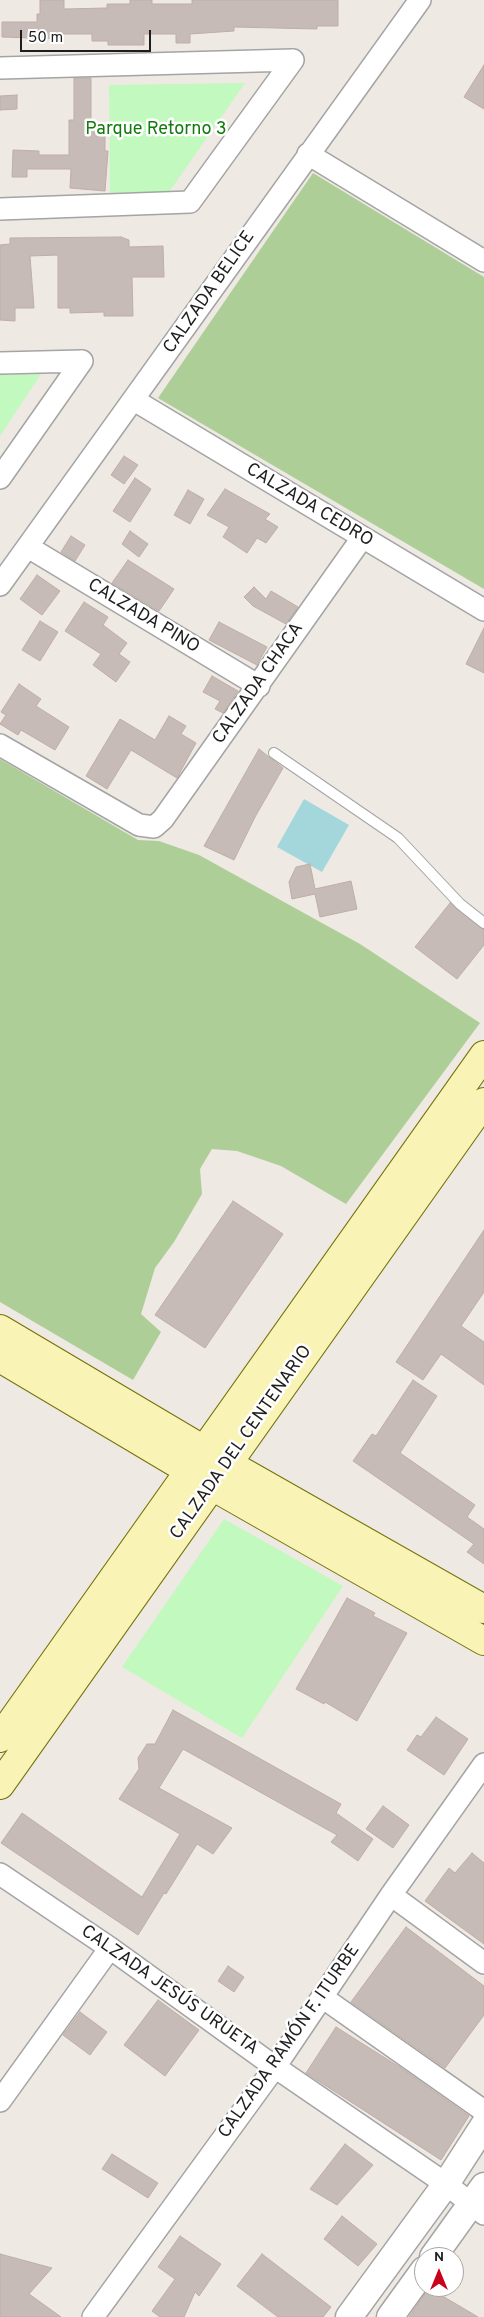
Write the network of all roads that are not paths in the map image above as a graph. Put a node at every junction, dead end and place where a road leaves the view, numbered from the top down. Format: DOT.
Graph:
graph roads {
  1 [pos="420,0"];
  2 [pos="0,68"];
  3 [pos="308,154"];
  4 [pos="0,209"];
  5 [pos="484,261"];
  6 [pos="0,363"];
  7 [pos="134,400"];
  8 [pos="0,478"];
  9 [pos="362,538"];
  10 [pos="28,547"];
  11 [pos="0,585"];
  12 [pos="484,610"];
  13 [pos="258,686"];
  14 [pos="0,745"];
  15 [pos="274,753"];
  16 [pos="484,924"];
  17 [pos="484,1055"];
  18 [pos="484,1102"];
  19 [pos="0,1329"];
  20 [pos="0,1358"];
  21 [pos="197,1460"];
  22 [pos="228,1463"];
  23 [pos="212,1486"];
  24 [pos="484,1609"];
  25 [pos="484,1641"];
  26 [pos="0,1738"];
  27 [pos="484,1764"];
  28 [pos="0,1785"];
  29 [pos="0,1874"];
  30 [pos="391,1895"];
  31 [pos="110,1948"];
  32 [pos="484,1963"];
  33 [pos="322,1997"];
  34 [pos="275,2067"];
  35 [pos="0,2101"];
  36 [pos="484,2111"];
  37 [pos="484,2124"];
  38 [pos="446,2184"];
  39 [pos="480,2202"];
  40 [pos="442,2247"];
  41 [pos="414,2284"];
  42 [pos="94,2317"];
  43 [pos="349,2317"];
  44 [pos="390,2317"];
  1 -- 3 [label="street, CALZADA BELICE"];
  2 -- 4 [label="street"];
  3 -- 5 [label="street"];
  3 -- 7 [label="street, CALZADA BELICE"];
  6 -- 8 [label="street"];
  7 -- 9 [label="street, CALZADA CEDRO"];
  7 -- 10 [label="street, CALZADA BELICE"];
  9 -- 12 [label="street, CALZADA CEDRO"];
  9 -- 13 [label="street, CALZADA CHACA"];
  10 -- 11 [label="street, CALZADA BELICE"];
  10 -- 13 [label="street, CALZADA PINO"];
  13 -- 14 [label="street, CALZADA CHACA"];
  15 -- 16 [label="lane"];
  17 -- 21 [label="main road, CALZADA DEL CENTENARIO"];
  18 -- 22 [label="main road, CALZADA DEL CENTENARIO"];
  19 -- 21 [label="main road"];
  20 -- 21 [label="main road"];
  21 -- 22 [label="main road"];
  21 -- 23 [label="main road"];
  21 -- 26 [label="main road, CALZADA DEL CENTENARIO"];
  22 -- 23 [label="main road, CALZADA DEL CENTENARIO"];
  22 -- 24 [label="main road"];
  23 -- 25 [label="main road"];
  23 -- 28 [label="main road, CALZADA DEL CENTENARIO"];
  27 -- 30 [label="street, CALZADA RAMÓN F. ITURBE"];
  29 -- 31 [label="street, CALZADA JESÚS URUETA"];
  30 -- 32 [label="street"];
  30 -- 33 [label="street, CALZADA RAMÓN F. ITURBE"];
  31 -- 34 [label="street, CALZADA JESÚS URUETA"];
  31 -- 35 [label="street"];
  33 -- 34 [label="street, CALZADA RAMÓN F. ITURBE"];
  33 -- 36 [label="street"];
  34 -- 38 [label="street, CALZADA JESÚS URUETA"];
  34 -- 42 [label="street, CALZADA RAMÓN F. ITURBE"];
  37 -- 38 [label="street"];
  38 -- 39 [label="street, CALZADA JESÚS URUETA"];
  38 -- 43 [label="street"];
  39 -- 40 [label="street"];
  41 -- 44 [label="street"];
}
